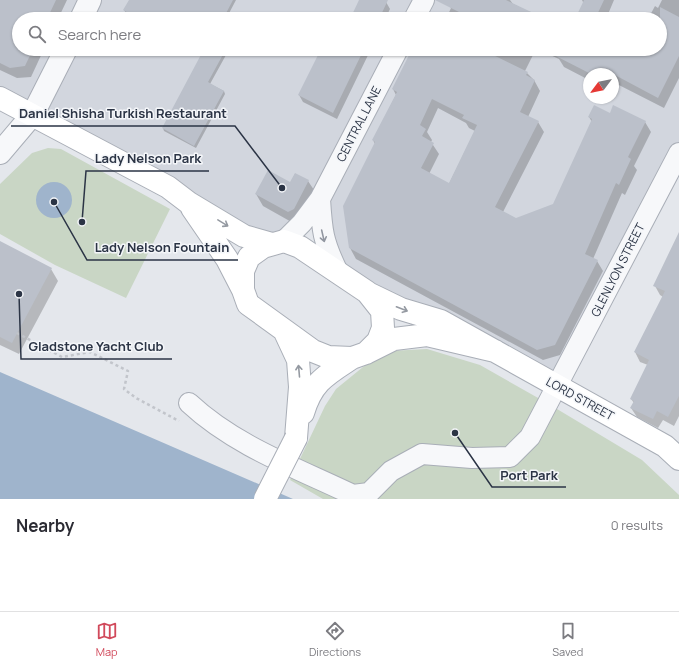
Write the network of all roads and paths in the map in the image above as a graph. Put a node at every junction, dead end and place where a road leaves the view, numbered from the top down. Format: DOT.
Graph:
graph roads {
  1 [pos="90,0"];
  2 [pos="424,0"];
  3 [pos="84,12"];
  4 [pos="418,12"];
  5 [pos="62,56"];
  6 [pos="394,56"];
  7 [pos="0,98"];
  8 [pos="33,114"];
  9 [pos="0,153"];
  10 [pos="679,153"];
  11 [pos="320,199"];
  12 [pos="189,204"];
  13 [pos="278,243"];
  14 [pos="337,270"];
  15 [pos="244,290"];
  16 [pos="367,292"];
  17 [pos="283,329"];
  18 [pos="495,351"];
  19 [pos="359,355"];
  20 [pos="558,387"];
  21 [pos="189,403"];
  22 [pos="296,438"];
  23 [pos="674,451"];
  24 [pos="265,499"];
  1 -- 3 [label="street"];
  2 -- 4 [label="street"];
  5 -- 8 [label="street"];
  6 -- 11 [label="street, CENTRAL LANE"];
  7 -- 8 [label="main road"];
  8 -- 9 [label="street"];
  8 -- 12 [label="main road"];
  10 -- 20 [label="street, GLENLYON STREET"];
  11 -- 13 [label="street, CENTRAL LANE"];
  11 -- 14 [label="street, one-way"];
  12 -- 13 [label="main road, one-way"];
  12 -- 15 [label="main road"];
  13 -- 14 [label="main road"];
  13 -- 15 [label="main road"];
  14 -- 16 [label="main road"];
  15 -- 17 [label="main road"];
  16 -- 18 [label="main road, LORD STREET, one-way"];
  16 -- 19 [label="main road"];
  17 -- 19 [label="main road"];
  22 -- 17 [label="main road, one-way"];
  18 -- 19 [label="main road, LORD STREET"];
  18 -- 20 [label="main road, LORD STREET"];
  19 -- 22 [label="main road"];
  20 -- 21 [label="street, GLENLYON STREET"];
  20 -- 23 [label="main road, LORD STREET"];
  22 -- 24 [label="main road, bridge"];
}
